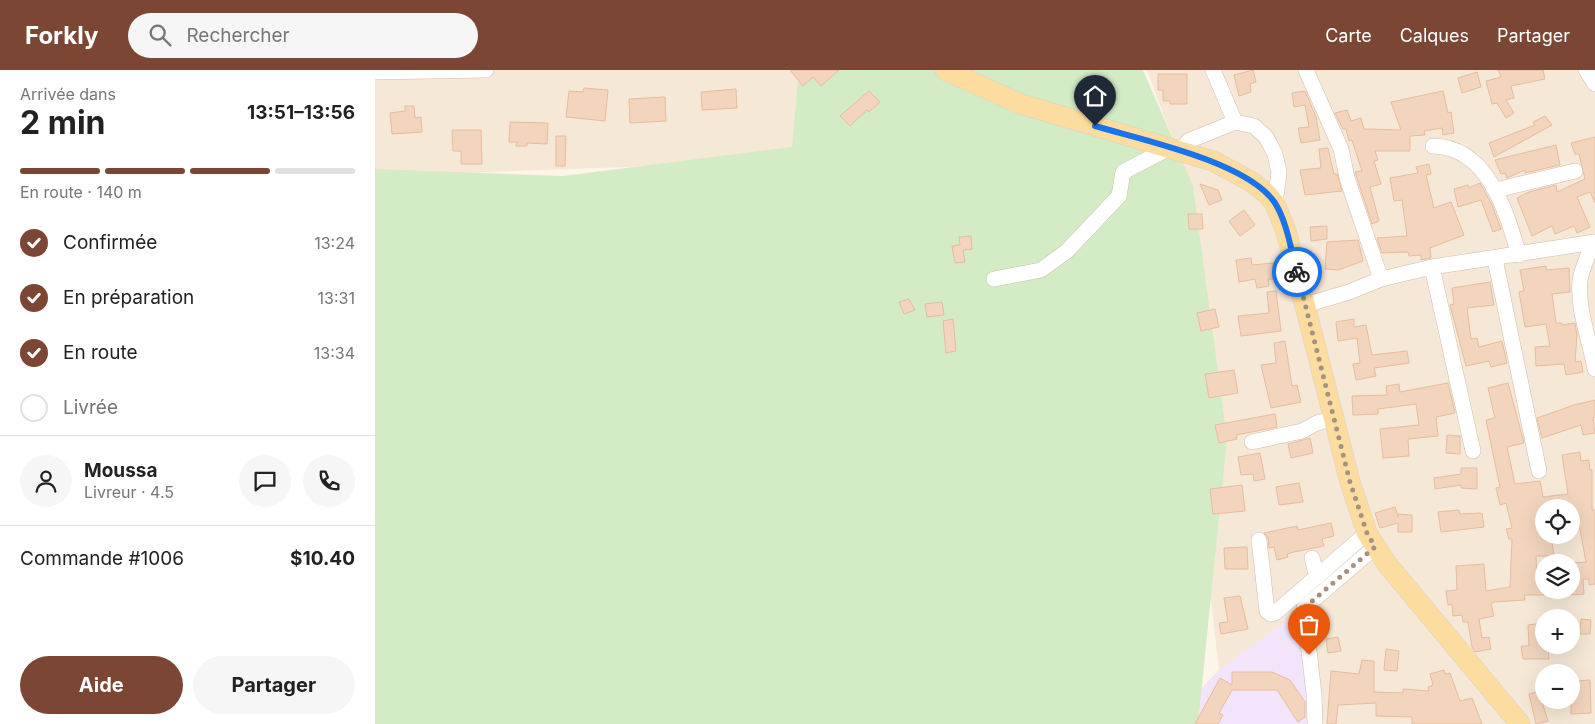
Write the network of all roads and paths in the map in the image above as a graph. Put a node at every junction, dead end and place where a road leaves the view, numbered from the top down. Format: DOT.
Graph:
graph roads {
  1 [pos="486,70"];
  2 [pos="945,70"];
  3 [pos="1213,70"];
  4 [pos="1306,70"];
  5 [pos="1586,70"];
  6 [pos="375,72"];
  7 [pos="1595,84"];
  8 [pos="1235,122"];
  9 [pos="1433,146"];
  10 [pos="1175,150"];
  11 [pos="1575,171"];
  12 [pos="1496,190"];
  13 [pos="1275,204"];
  14 [pos="1593,243"];
  15 [pos="1519,255"];
  16 [pos="1495,259"];
  17 [pos="1432,267"];
  18 [pos="994,279"];
  19 [pos="1381,279"];
  20 [pos="1305,305"];
  21 [pos="1595,369"];
  22 [pos="1334,418"];
  23 [pos="1252,442"];
  24 [pos="1473,451"];
  25 [pos="1539,471"];
  26 [pos="1259,540"];
  27 [pos="1371,540"];
  28 [pos="1312,558"];
  29 [pos="1317,578"];
  30 [pos="1315,724"];
  31 [pos="1518,724"];
  1 -- 6 [label="street"];
  2 -- 10 [label="main road"];
  3 -- 8 [label="street"];
  4 -- 19 [label="street"];
  5 -- 7 [label="street"];
  8 -- 10 [label="street"];
  8 -- 13 [label="street"];
  9 -- 12 [label="street"];
  10 -- 13 [label="main road"];
  10 -- 18 [label="street"];
  11 -- 12 [label="street"];
  12 -- 15 [label="street"];
  13 -- 20 [label="main road"];
  14 -- 15 [label="street"];
  14 -- 21 [label="street"];
  15 -- 16 [label="street"];
  16 -- 17 [label="street"];
  16 -- 25 [label="street"];
  17 -- 19 [label="street"];
  17 -- 24 [label="street"];
  19 -- 20 [label="street"];
  20 -- 22 [label="main road"];
  22 -- 23 [label="street"];
  22 -- 27 [label="main road"];
  26 -- 29 [label="street"];
  27 -- 29 [label="street"];
  27 -- 30 [label="street"];
  27 -- 31 [label="main road"];
  28 -- 29 [label="street"];
}
